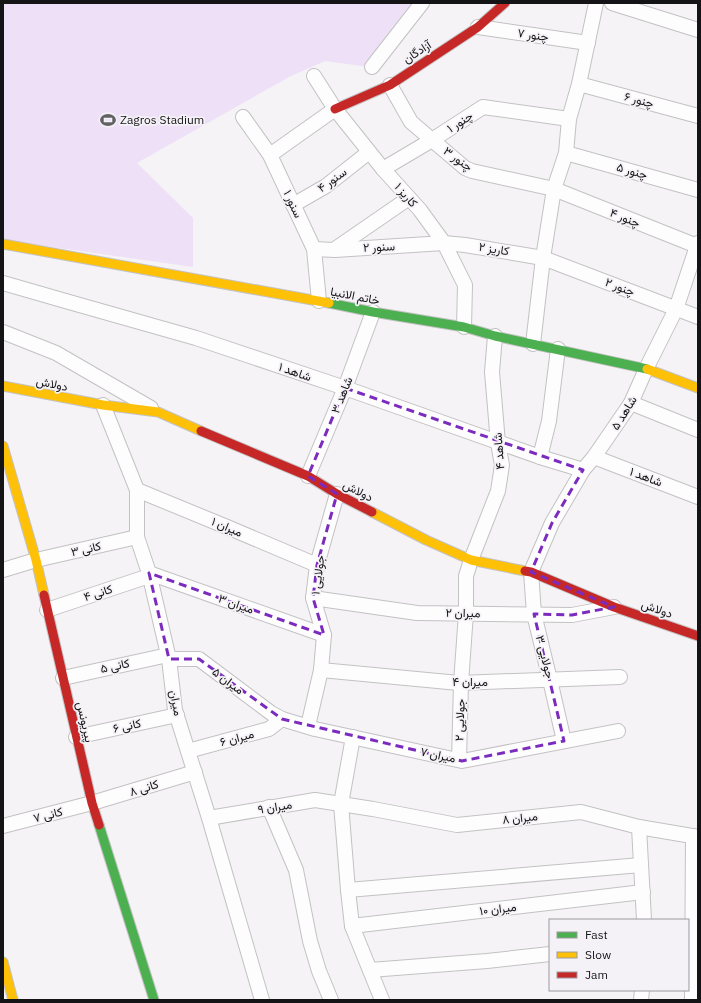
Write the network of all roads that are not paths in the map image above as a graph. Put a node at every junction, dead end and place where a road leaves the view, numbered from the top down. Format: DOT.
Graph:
graph roads {
  1 [pos="422,3"];
  2 [pos="505,3"];
  3 [pos="596,3"];
  4 [pos="612,3"];
  5 [pos="478,27"];
  6 [pos="698,30"];
  7 [pos="588,43"];
  8 [pos="372,67"];
  9 [pos="314,76"];
  10 [pos="579,84"];
  11 [pos="390,85"];
  12 [pos="335,109"];
  13 [pos="698,116"];
  14 [pos="243,117"];
  15 [pos="569,119"];
  16 [pos="432,140"];
  17 [pos="370,152"];
  18 [pos="566,153"];
  19 [pos="270,156"];
  20 [pos="383,169"];
  21 [pos="554,189"];
  22 [pos="698,190"];
  23 [pos="409,198"];
  24 [pos="293,205"];
  25 [pos="444,243"];
  26 [pos="3,244"];
  27 [pos="697,245"];
  28 [pos="314,249"];
  29 [pos="335,250"];
  30 [pos="543,258"];
  31 [pos="3,283"];
  32 [pos="319,301"];
  33 [pos="676,309"];
  34 [pos="373,312"];
  35 [pos="698,317"];
  36 [pos="464,327"];
  37 [pos="3,332"];
  38 [pos="495,336"];
  39 [pos="533,344"];
  40 [pos="558,349"];
  41 [pos="646,369"];
  42 [pos="3,386"];
  43 [pos="345,388"];
  44 [pos="698,388"];
  45 [pos="631,404"];
  46 [pos="103,405"];
  47 [pos="158,412"];
  48 [pos="698,430"];
  49 [pos="498,443"];
  50 [pos="3,446"];
  51 [pos="594,457"];
  52 [pos="540,458"];
  53 [pos="584,470"];
  54 [pos="308,476"];
  55 [pos="137,490"];
  56 [pos="337,494"];
  57 [pos="698,497"];
  58 [pos="137,537"];
  59 [pos="36,560"];
  60 [pos="471,560"];
  61 [pos="317,565"];
  62 [pos="3,570"];
  63 [pos="531,572"];
  64 [pos="149,575"];
  65 [pos="313,598"];
  66 [pos="614,607"];
  67 [pos="47,610"];
  68 [pos="466,614"];
  69 [pos="534,614"];
  70 [pos="324,635"];
  71 [pos="698,636"];
  72 [pos="168,657"];
  73 [pos="320,670"];
  74 [pos="620,677"];
  75 [pos="63,678"];
  76 [pos="550,680"];
  77 [pos="461,683"];
  78 [pos="177,715"];
  79 [pos="282,719"];
  80 [pos="308,726"];
  81 [pos="618,731"];
  82 [pos="76,737"];
  83 [pos="353,737"];
  84 [pos="564,741"];
  85 [pos="188,751"];
  86 [pos="459,760"];
  87 [pos="195,772"];
  88 [pos="92,803"];
  89 [pos="341,804"];
  90 [pos="268,807"];
  91 [pos="209,818"];
  92 [pos="3,826"];
  93 [pos="639,828"];
  94 [pos="696,836"];
  95 [pos="641,865"];
  96 [pos="348,890"];
  97 [pos="643,892"];
  98 [pos="644,919"];
  99 [pos="352,926"];
  100 [pos="549,954"];
  101 [pos="3,962"];
  102 [pos="370,970"];
  103 [pos="13,1000"];
  104 [pos="154,1000"];
  105 [pos="262,1000"];
  106 [pos="330,1000"];
  107 [pos="382,1000"];
  108 [pos="692,1000"];
  1 -- 8 [label="street"];
  2 -- 5 [label="street, آزادگان"];
  3 -- 7 [label="street"];
  4 -- 6 [label="street"];
  5 -- 7 [label="street, چنور ۷"];
  5 -- 11 [label="street, آزادگان"];
  7 -- 10 [label="street"];
  9 -- 12 [label="street, کاریز ۱"];
  10 -- 13 [label="street, چنور ۶"];
  10 -- 15 [label="street"];
  11 -- 12 [label="street, آزادگان"];
  11 -- 16 [label="street, چنور ۳"];
  12 -- 17 [label="street, کاریز ۱"];
  12 -- 19 [label="street"];
  14 -- 19 [label="street, سنور ۱"];
  15 -- 16 [label="street, چنور ۱"];
  15 -- 18 [label="street"];
  16 -- 20 [label="street, چنور ۱"];
  16 -- 21 [label="street, چنور ۳"];
  17 -- 20 [label="street, کاریز ۱"];
  17 -- 24 [label="street, سنور ۴"];
  18 -- 21 [label="street"];
  18 -- 22 [label="street, چنور ۵"];
  19 -- 24 [label="street, سنور ۱"];
  20 -- 23 [label="street, کاریز ۱"];
  21 -- 27 [label="street, چنور ۴"];
  21 -- 30 [label="street"];
  23 -- 25 [label="street, کاریز ۱"];
  23 -- 29 [label="street"];
  24 -- 28 [label="street, سنور ۱"];
  25 -- 29 [label="street, سنور ۲"];
  25 -- 30 [label="street, کاریز ۲"];
  25 -- 36 [label="street, کاریز ۱"];
  26 -- 32 [label="street, خاتم الانبیا"];
  27 -- 33 [label="street, شاهد ۵"];
  28 -- 29 [label="street, سنور ۲"];
  28 -- 32 [label="street, سنور ۱"];
  30 -- 33 [label="street, چنور ۲"];
  30 -- 39 [label="street"];
  31 -- 43 [label="street, شاهد ۱"];
  32 -- 34 [label="street, خاتم الانبیا"];
  33 -- 35 [label="street, چنور ۲"];
  33 -- 41 [label="street, شاهد ۵"];
  34 -- 36 [label="street, خاتم الانبیا"];
  34 -- 43 [label="street, شاهد ۳"];
  36 -- 38 [label="street, خاتم الانبیا"];
  37 -- 47 [label="street"];
  38 -- 39 [label="street, خاتم الانبیا"];
  38 -- 49 [label="street, شاهد ۴"];
  39 -- 40 [label="street, خاتم الانبیا"];
  40 -- 41 [label="street, خاتم الانبیا"];
  40 -- 52 [label="street"];
  41 -- 44 [label="street, خاتم الانبیا"];
  41 -- 45 [label="street, شاهد ۵"];
  42 -- 46 [label="street, دولاش"];
  43 -- 49 [label="street, شاهد ۱"];
  43 -- 54 [label="street, شاهد ۳"];
  45 -- 48 [label="street"];
  45 -- 51 [label="street, شاهد ۵"];
  46 -- 47 [label="street, دولاش"];
  46 -- 55 [label="street, میران"];
  47 -- 54 [label="street, دولاش"];
  49 -- 52 [label="street, شاهد ۱"];
  49 -- 60 [label="street, شاهد ۴"];
  50 -- 59 [label="street, پیریونس"];
  51 -- 53 [label="street, شاهد ۵"];
  51 -- 57 [label="street, شاهد ۱"];
  52 -- 53 [label="street, شاهد ۱"];
  53 -- 63 [label="street, شاهد ۵"];
  54 -- 56 [label="street, دولاش"];
  55 -- 58 [label="street, میران"];
  55 -- 61 [label="street, میران ۱"];
  56 -- 60 [label="street, دولاش"];
  56 -- 61 [label="street, جولایی ۱"];
  58 -- 59 [label="street, کانی ۳"];
  58 -- 64 [label="street, میران"];
  59 -- 62 [label="street, کانی ۳"];
  59 -- 67 [label="street, پیریونس"];
  60 -- 63 [label="street, دولاش"];
  60 -- 68 [label="street, جولایی ۲"];
  61 -- 65 [label="street, جولایی ۱"];
  63 -- 66 [label="street, دولاش"];
  63 -- 69 [label="street, جولایی ۳"];
  64 -- 67 [label="street, کانی ۴"];
  64 -- 70 [label="street, میران ۳"];
  64 -- 72 [label="street, میران"];
  65 -- 68 [label="street, میران ۲"];
  65 -- 70 [label="street, جولایی ۱"];
  66 -- 69 [label="street, میران ۲"];
  66 -- 71 [label="street, دولاش"];
  67 -- 75 [label="street, پیریونس"];
  68 -- 69 [label="street, میران ۲"];
  68 -- 77 [label="street, جولایی ۲"];
  69 -- 76 [label="street, جولایی ۳"];
  70 -- 73 [label="street, جولایی ۱"];
  72 -- 75 [label="street, کانی ۵"];
  72 -- 78 [label="street, میران"];
  72 -- 79 [label="street, میران ۵"];
  73 -- 77 [label="street, میران ۴"];
  73 -- 80 [label="street, جولایی ۱"];
  74 -- 76 [label="street, میران ۴"];
  75 -- 82 [label="street, پیریونس"];
  76 -- 77 [label="street, میران ۴"];
  76 -- 84 [label="street, جولایی ۳"];
  77 -- 86 [label="street, جولایی ۲"];
  78 -- 82 [label="street, کانی ۶"];
  78 -- 85 [label="street, میران"];
  79 -- 80 [label="street, میران ۷"];
  79 -- 85 [label="street, میران ۶"];
  80 -- 83 [label="street, میران ۷"];
  81 -- 84 [label="street, میران ۷"];
  82 -- 88 [label="street, پیریونس"];
  83 -- 86 [label="street, میران ۷"];
  83 -- 89 [label="street"];
  84 -- 86 [label="street, میران ۷"];
  85 -- 87 [label="street, میران"];
  87 -- 88 [label="street, کانی ۸"];
  87 -- 91 [label="street, میران"];
  88 -- 92 [label="street, کانی ۷"];
  88 -- 104 [label="street, پیریونس"];
  89 -- 90 [label="street, میران ۹"];
  89 -- 93 [label="street, میران ۸"];
  89 -- 96 [label="street"];
  90 -- 91 [label="street, میران ۹"];
  90 -- 106 [label="street"];
  91 -- 105 [label="street, میران"];
  93 -- 94 [label="street, میران ۸"];
  93 -- 95 [label="street"];
  94 -- 108 [label="street"];
  95 -- 96 [label="street"];
  95 -- 97 [label="street"];
  96 -- 99 [label="street"];
  97 -- 98 [label="street"];
  97 -- 99 [label="street, میران ۱۰"];
  99 -- 102 [label="street"];
  100 -- 102 [label="street"];
  101 -- 103 [label="street"];
  102 -- 107 [label="street"];
}
